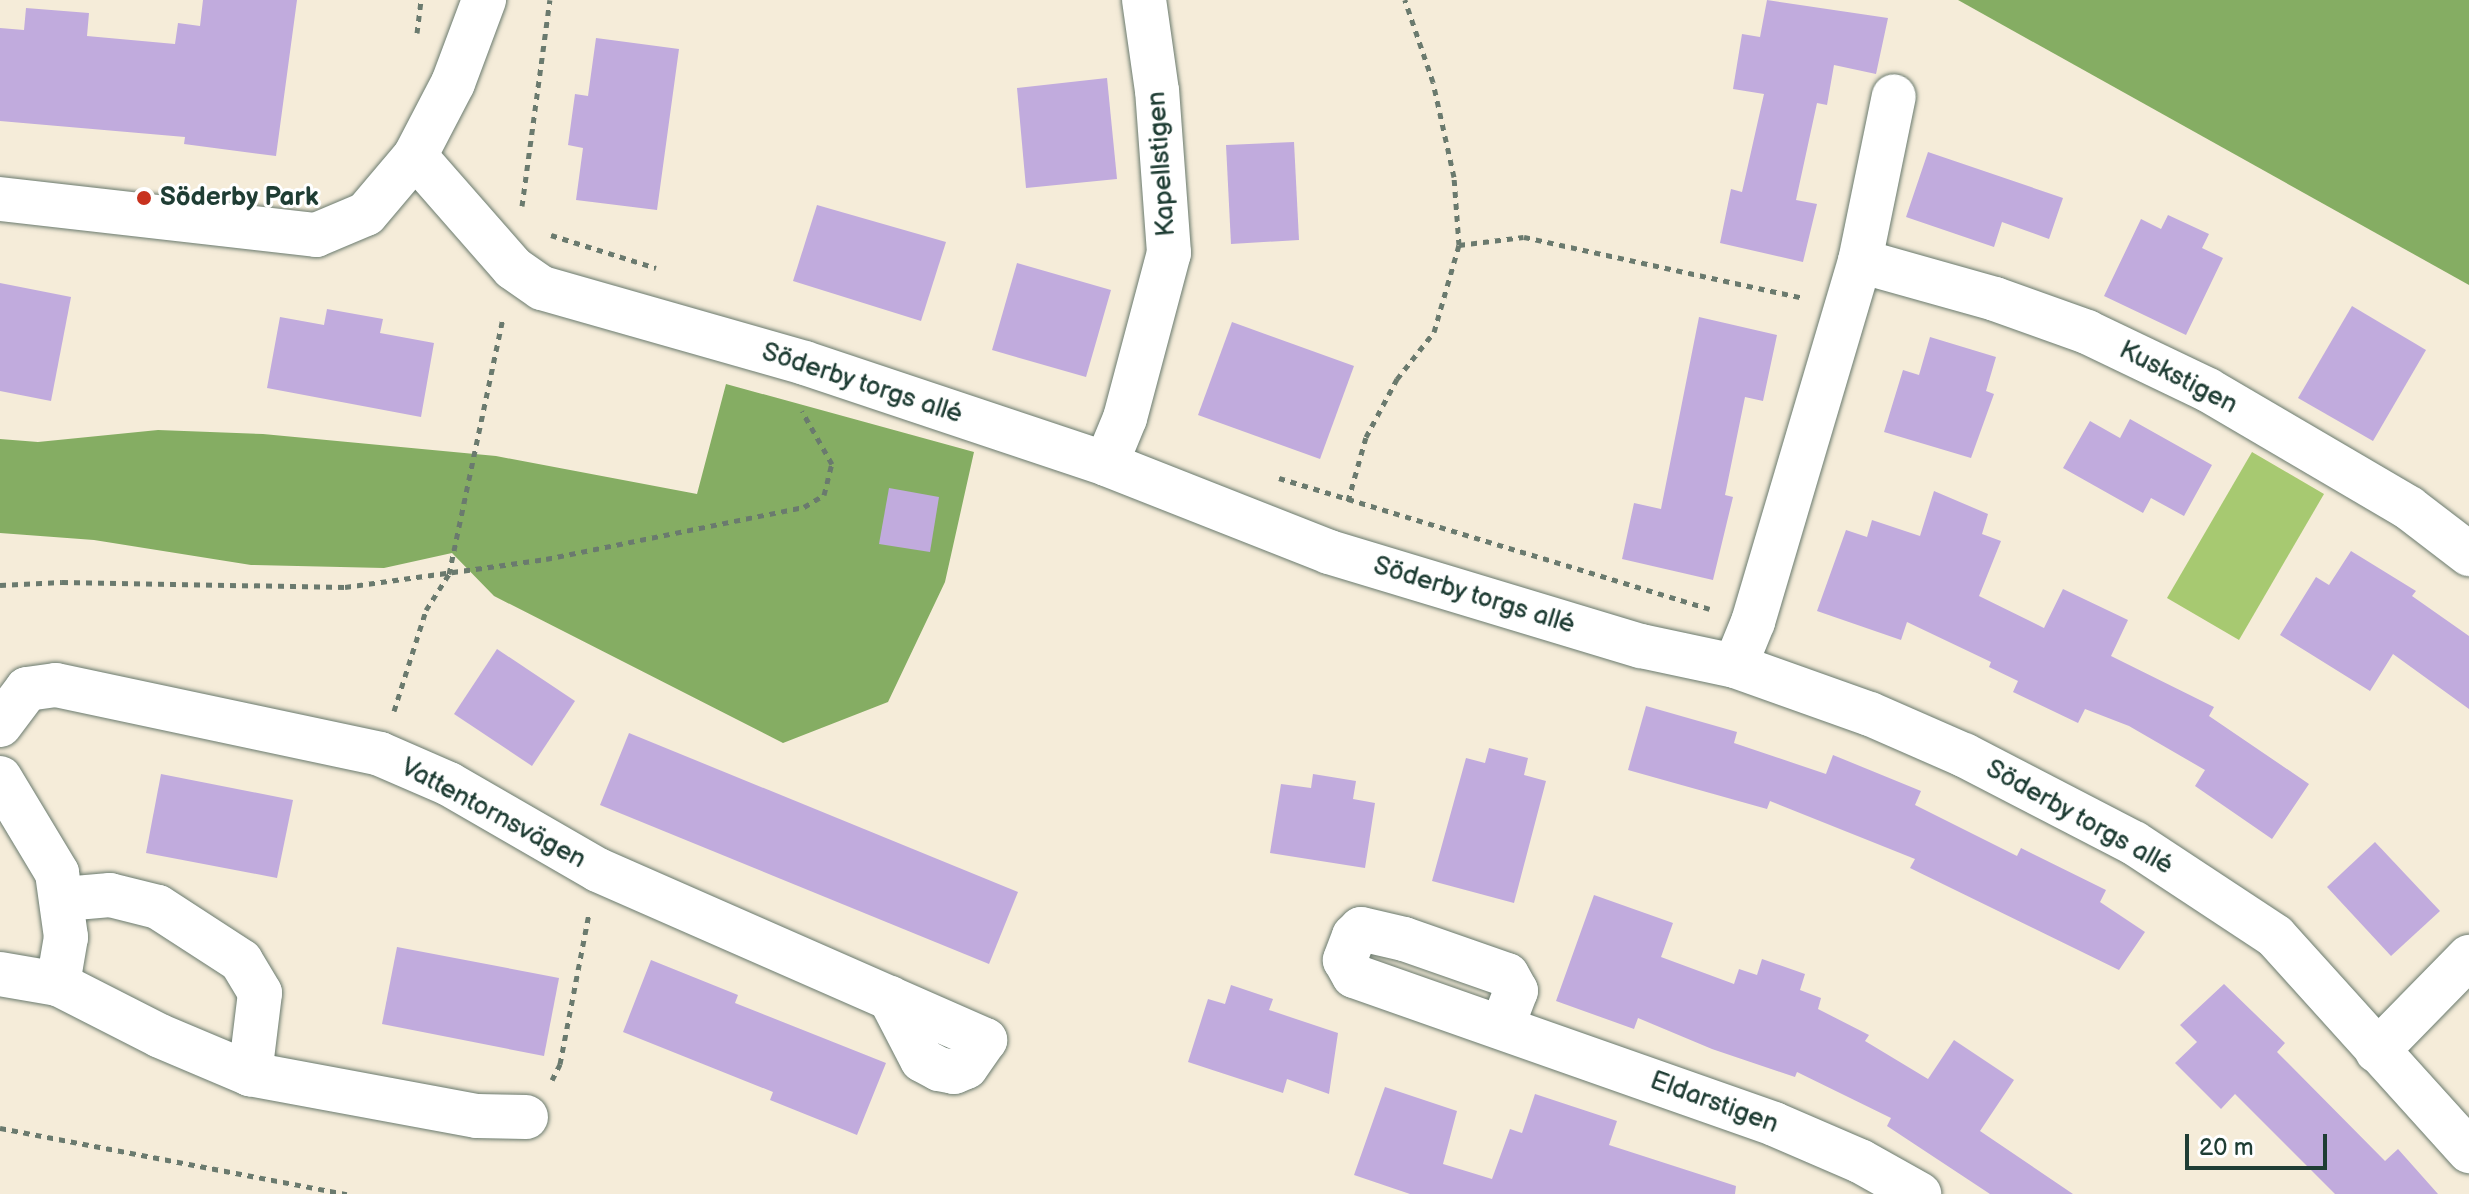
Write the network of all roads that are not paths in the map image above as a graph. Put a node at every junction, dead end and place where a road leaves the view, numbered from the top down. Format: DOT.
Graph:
graph roads {
  1 [pos="483,0"];
  2 [pos="1144,0"];
  3 [pos="1894,96"];
  4 [pos="415,156"];
  5 [pos="0,199"];
  6 [pos="1860,261"];
  7 [pos="1106,464"];
  8 [pos="2469,554"];
  9 [pos="1735,666"];
  10 [pos="0,725"];
  11 [pos="0,778"];
  12 [pos="64,899"];
  13 [pos="2469,957"];
  14 [pos="0,974"];
  15 [pos="58,984"];
  16 [pos="890,998"];
  17 [pos="1502,1027"];
  18 [pos="2377,1051"];
  19 [pos="250,1074"];
  20 [pos="526,1117"];
  21 [pos="2469,1151"];
  22 [pos="1919,1194"];
  1 -- 4 [label="street"];
  2 -- 7 [label="street, Kapellstigen"];
  3 -- 6 [label="street"];
  4 -- 5 [label="street"];
  4 -- 7 [label="street, Söderby torgs allé"];
  6 -- 8 [label="street, Kuskstigen"];
  6 -- 9 [label="street"];
  7 -- 9 [label="street, Söderby torgs allé"];
  9 -- 18 [label="street, Söderby torgs allé"];
  10 -- 16 [label="street, Vattentornsvägen"];
  11 -- 12 [label="street"];
  12 -- 15 [label="street"];
  12 -- 19 [label="street"];
  13 -- 18 [label="street"];
  14 -- 15 [label="street"];
  15 -- 19 [label="street"];
  17 -- 22 [label="street, Eldarstigen"];
  18 -- 21 [label="street, Söderby torgs allé"];
  19 -- 20 [label="street"];
}
